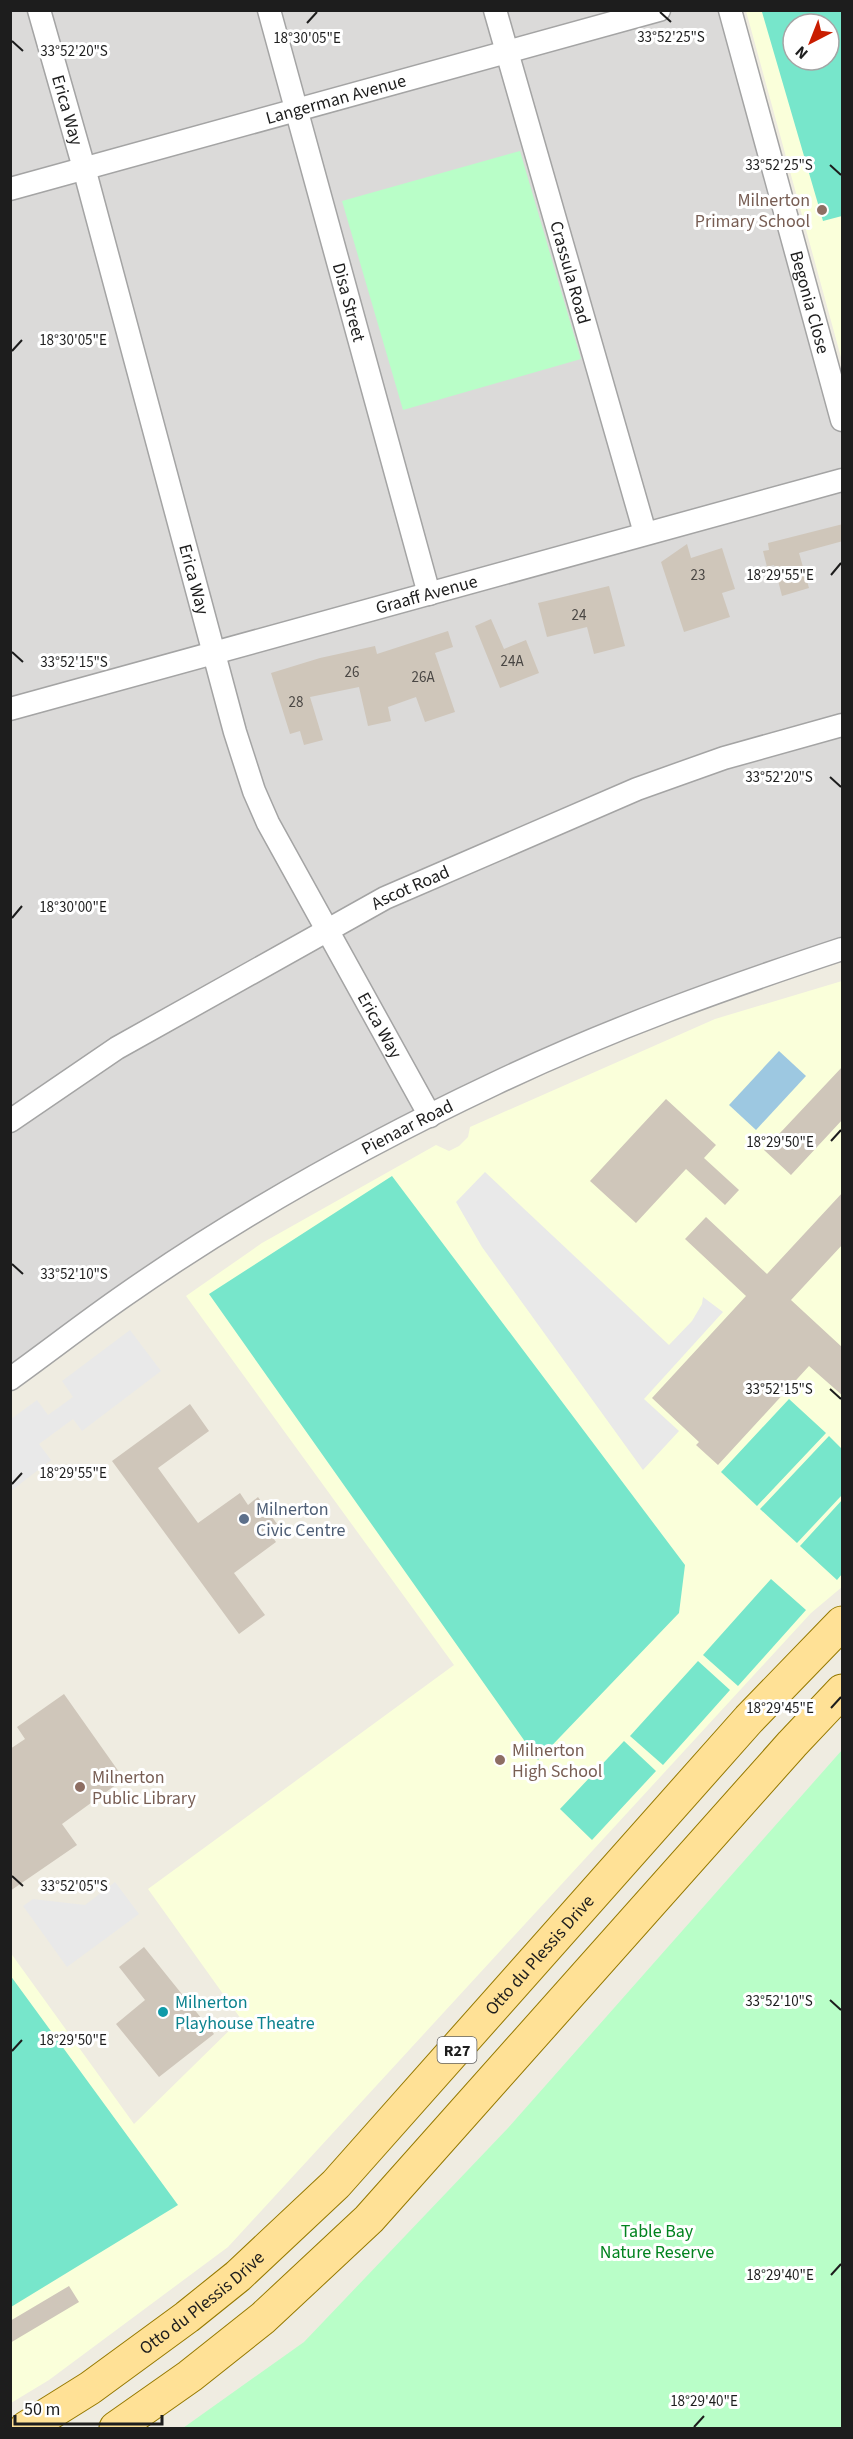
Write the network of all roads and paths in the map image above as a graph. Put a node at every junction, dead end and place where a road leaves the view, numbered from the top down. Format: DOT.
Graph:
graph roads {
  1 [pos="39,10"];
  2 [pos="269,10"];
  3 [pos="495,10"];
  4 [pos="659,10"];
  5 [pos="730,10"];
  6 [pos="507,53"];
  7 [pos="297,111"];
  8 [pos="84,168"];
  9 [pos="10,189"];
  10 [pos="843,420"];
  11 [pos="843,480"];
  12 [pos="645,533"];
  13 [pos="429,594"];
  14 [pos="214,655"];
  15 [pos="10,709"];
  16 [pos="843,725"];
  17 [pos="327,929"];
  18 [pos="843,949"];
  19 [pos="430,1116"];
  20 [pos="10,1121"];
  21 [pos="10,1379"];
  22 [pos="843,1623"];
  23 [pos="843,1692"];
  24 [pos="26,2428"];
  25 [pos="116,2428"];
  1 -- 8 [label="street, Erica Way"];
  2 -- 7 [label="street, Disa Street"];
  3 -- 6 [label="street, Crassula Road"];
  4 -- 6 [label="street, Langerman Avenue"];
  5 -- 10 [label="street, Begonia Close"];
  6 -- 7 [label="street, Langerman Avenue"];
  6 -- 12 [label="street, Crassula Road"];
  7 -- 8 [label="street, Langerman Avenue"];
  7 -- 13 [label="street, Disa Street"];
  8 -- 9 [label="street, Langerman Avenue"];
  8 -- 14 [label="street, Erica Way"];
  11 -- 12 [label="street, Graaff Avenue"];
  12 -- 13 [label="street, Graaff Avenue"];
  13 -- 14 [label="street, Graaff Avenue"];
  14 -- 15 [label="street, Graaff Avenue"];
  14 -- 17 [label="street, Erica Way"];
  16 -- 17 [label="street, Ascot Road"];
  17 -- 19 [label="street, Erica Way"];
  17 -- 20 [label="street, Ascot Road"];
  18 -- 19 [label="street, Pienaar Road"];
  19 -- 21 [label="street, Pienaar Road"];
  22 -- 24 [label="main road, Otto du Plessis Drive / R27"];
  23 -- 25 [label="main road, R27"];
}
